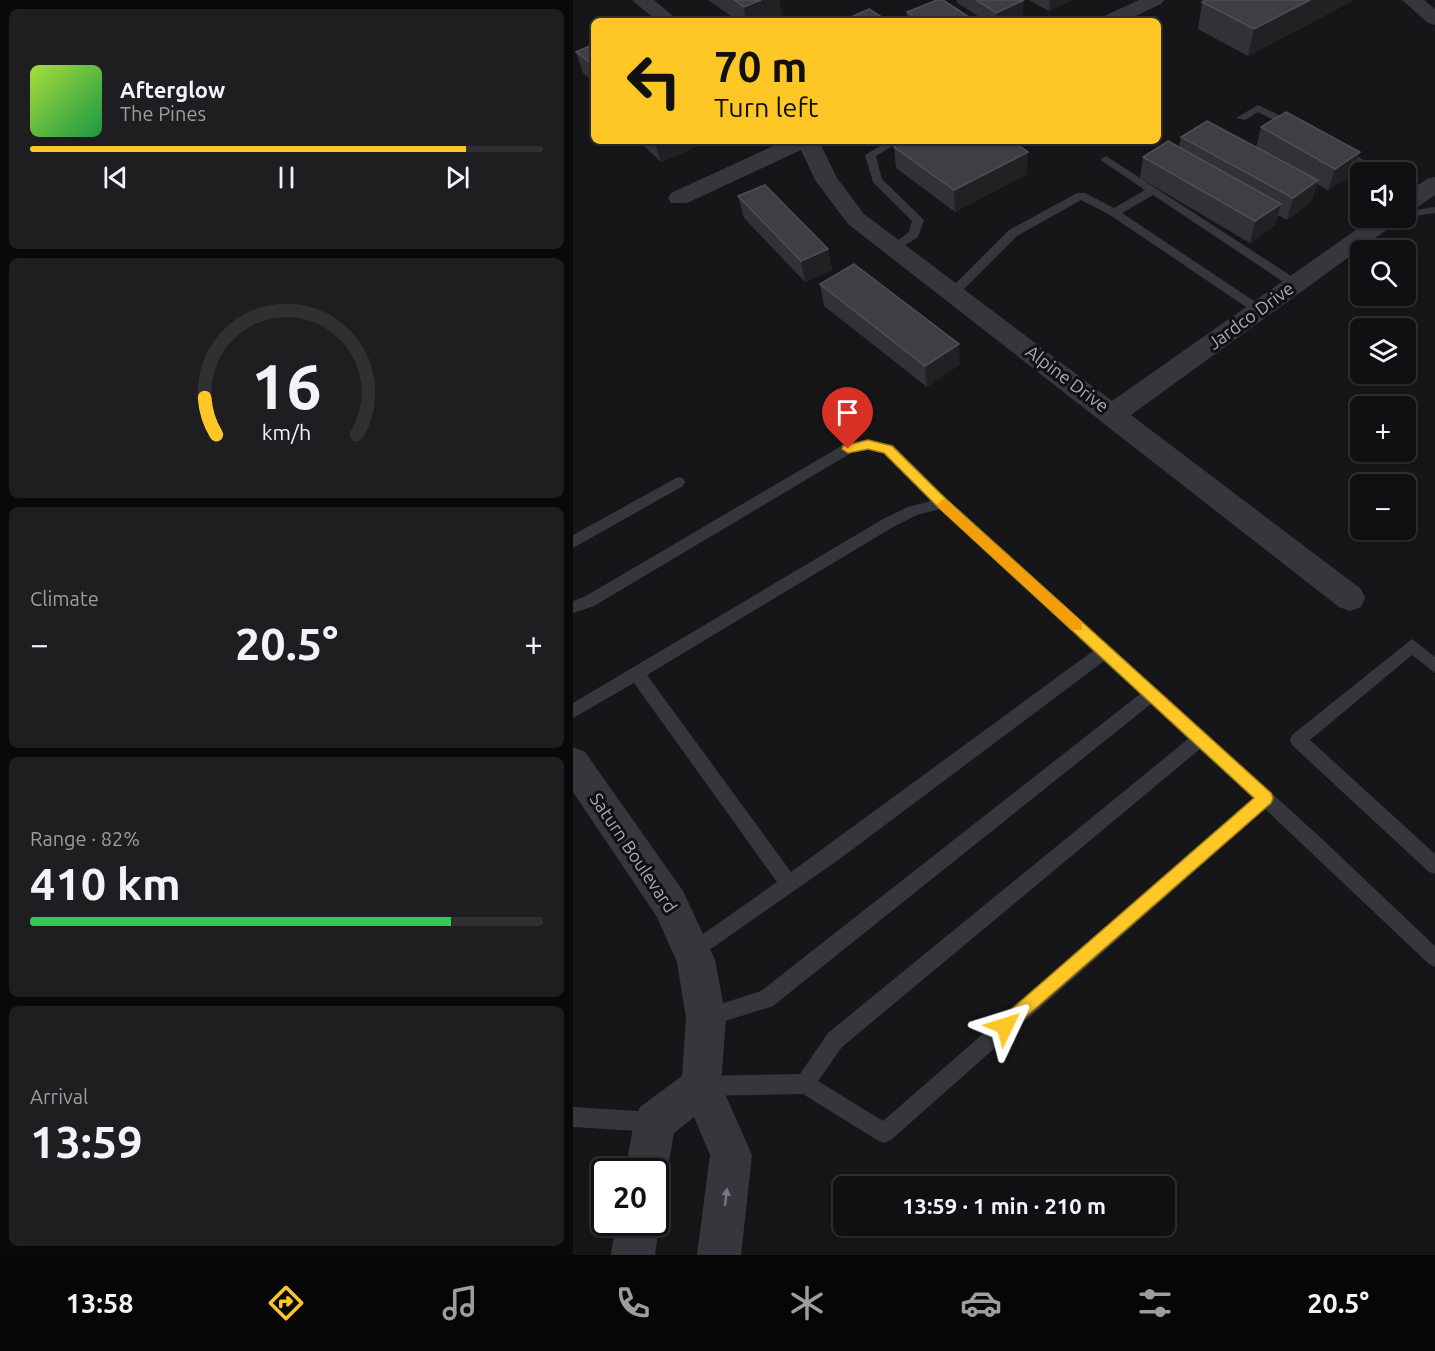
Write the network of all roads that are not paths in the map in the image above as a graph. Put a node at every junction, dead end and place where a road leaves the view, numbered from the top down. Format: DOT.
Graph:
graph roads {
  1 [pos="642,0"];
  2 [pos="1154,0"];
  3 [pos="1412,0"];
  4 [pos="665,18"];
  5 [pos="1115,18"];
  6 [pos="1435,19"];
  7 [pos="1241,118"];
  8 [pos="1299,129"];
  9 [pos="796,144"];
  10 [pos="809,144"];
  11 [pos="890,144"];
  12 [pos="1329,146"];
  13 [pos="1106,159"];
  14 [pos="1361,162"];
  15 [pos="1153,190"];
  16 [pos="679,198"];
  17 [pos="1114,213"];
  18 [pos="1374,228"];
  19 [pos="894,248"];
  20 [pos="1295,284"];
  21 [pos="953,292"];
  22 [pos="1259,310"];
  23 [pos="1113,414"];
  24 [pos="678,482"];
  25 [pos="942,502"];
  26 [pos="573,542"];
  27 [pos="1350,598"];
  28 [pos="573,607"];
  29 [pos="1104,651"];
  30 [pos="1435,666"];
  31 [pos="636,673"];
  32 [pos="1152,694"];
  33 [pos="573,711"];
  34 [pos="1200,739"];
  35 [pos="573,763"];
  36 [pos="1265,798"];
  37 [pos="1435,867"];
  38 [pos="789,884"];
  39 [pos="692,952"];
  40 [pos="1435,958"];
  41 [pos="706,1018"];
  42 [pos="805,1084"];
  43 [pos="701,1086"];
  44 [pos="573,1118"];
  45 [pos="655,1122"];
  46 [pos="649,1158"];
  47 [pos="636,1236"];
  48 [pos="633,1255"];
  49 [pos="719,1255"];
  1 -- 4 [label="street"];
  2 -- 5 [label="street"];
  3 -- 6 [label="street"];
  7 -- 8 [label="lane"];
  9 -- 16 [label="street"];
  10 -- 19 [label="street, Alpine Drive"];
  11 -- 19 [label="lane"];
  12 -- 14 [label="lane"];
  13 -- 15 [label="lane"];
  15 -- 17 [label="lane"];
  15 -- 20 [label="lane"];
  17 -- 21 [label="lane"];
  17 -- 22 [label="lane"];
  18 -- 20 [label="street, Jardco Drive"];
  19 -- 21 [label="street, Alpine Drive"];
  20 -- 22 [label="street, Jardco Drive"];
  21 -- 23 [label="street, Alpine Drive"];
  22 -- 23 [label="street, Jardco Drive"];
  23 -- 27 [label="street, Alpine Drive"];
  24 -- 26 [label="lane"];
  25 -- 28 [label="lane"];
  25 -- 29 [label="lane"];
  25 -- 31 [label="lane"];
  29 -- 32 [label="lane"];
  29 -- 38 [label="lane"];
  30 -- 37 [label="lane"];
  31 -- 33 [label="lane"];
  31 -- 38 [label="lane"];
  32 -- 34 [label="lane"];
  32 -- 41 [label="lane"];
  34 -- 36 [label="lane"];
  34 -- 42 [label="lane"];
  35 -- 39 [label="street, Saturn Boulevard"];
  36 -- 40 [label="lane"];
  36 -- 42 [label="lane"];
  38 -- 39 [label="lane"];
  39 -- 41 [label="street, Saturn Boulevard"];
  41 -- 43 [label="street, Saturn Boulevard"];
  42 -- 43 [label="lane"];
  43 -- 45 [label="street"];
  49 -- 43 [label="street, Saturn Boulevard, one-way"];
  44 -- 45 [label="lane"];
  45 -- 46 [label="street"];
  47 -- 48 [label="street"];
}
